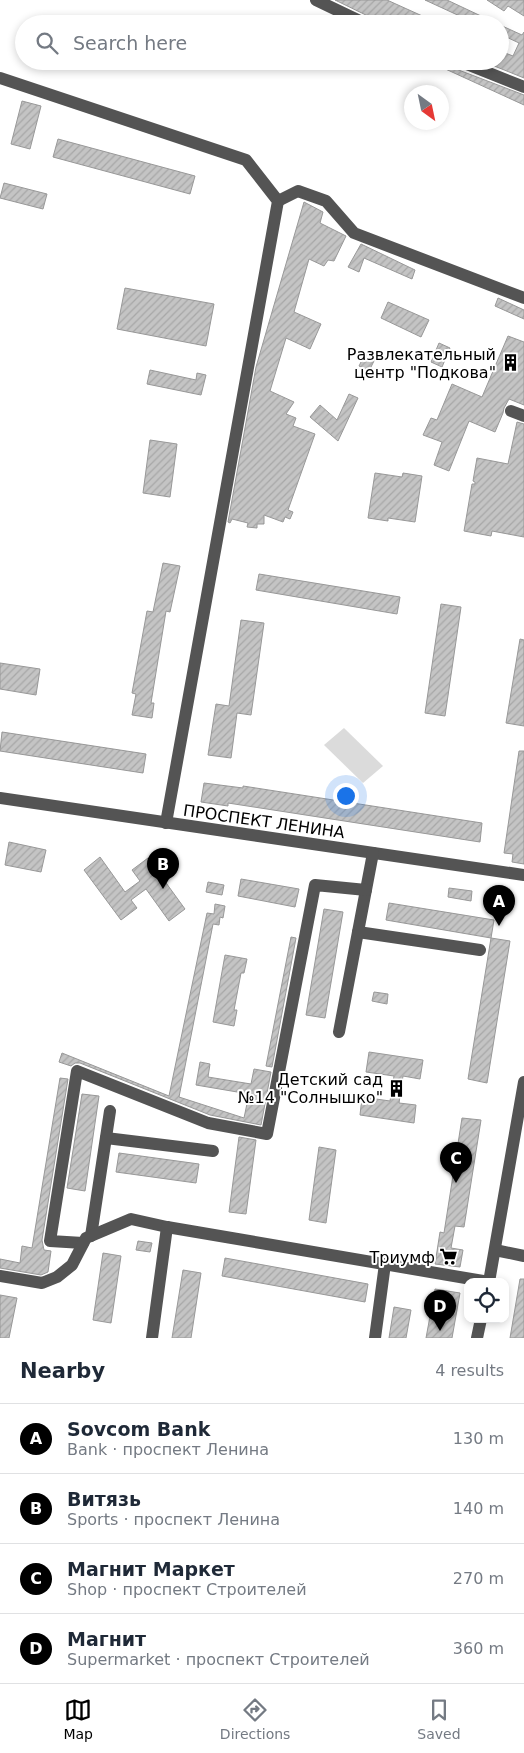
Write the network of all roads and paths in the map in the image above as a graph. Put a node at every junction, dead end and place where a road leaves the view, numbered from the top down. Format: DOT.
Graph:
graph roads {
  1 [pos="316,0"];
  2 [pos="347,15"];
  3 [pos="482,70"];
  4 [pos="0,78"];
  5 [pos="524,87"];
  6 [pos="278,202"];
  7 [pos="524,298"];
  8 [pos="511,411"];
  9 [pos="524,416"];
  10 [pos="0,798"];
  11 [pos="166,823"];
  12 [pos="373,853"];
  13 [pos="524,875"];
  14 [pos="366,890"];
  15 [pos="358,932"];
  16 [pos="480,950"];
  17 [pos="338,1032"];
  18 [pos="524,1082"];
  19 [pos="522,1108"];
  20 [pos="110,1111"];
  21 [pos="106,1138"];
  22 [pos="213,1151"];
  23 [pos="167,1227"];
  24 [pos="87,1240"];
  25 [pos="495,1250"];
  26 [pos="524,1256"];
  27 [pos="385,1264"];
  28 [pos="0,1276"];
  29 [pos="466,1278"];
  30 [pos="490,1278"];
  31 [pos="480,1323"];
  32 [pos="152,1338"];
  33 [pos="375,1338"];
  34 [pos="477,1338"];
  1 -- 2 [label="street"];
  3 -- 5 [label="street"];
  4 -- 6 [label="street"];
  6 -- 7 [label="street"];
  6 -- 11 [label="street"];
  8 -- 9 [label="street"];
  10 -- 11 [label="street, ПРОСПЕКТ ЛЕНИНА"];
  11 -- 12 [label="street, ПРОСПЕКТ ЛЕНИНА"];
  12 -- 13 [label="street, ПРОСПЕКТ ЛЕНИНА"];
  12 -- 14 [label="street"];
  14 -- 15 [label="street"];
  14 -- 24 [label="street"];
  15 -- 16 [label="street"];
  15 -- 17 [label="street"];
  18 -- 19 [label="street"];
  19 -- 25 [label="street"];
  20 -- 21 [label="street"];
  21 -- 22 [label="street"];
  21 -- 24 [label="street"];
  23 -- 24 [label="street"];
  23 -- 27 [label="street"];
  23 -- 32 [label="street"];
  24 -- 28 [label="street"];
  25 -- 26 [label="street"];
  25 -- 30 [label="street"];
  27 -- 29 [label="street"];
  27 -- 33 [label="street"];
  31 -- 34 [label="street"];
}
